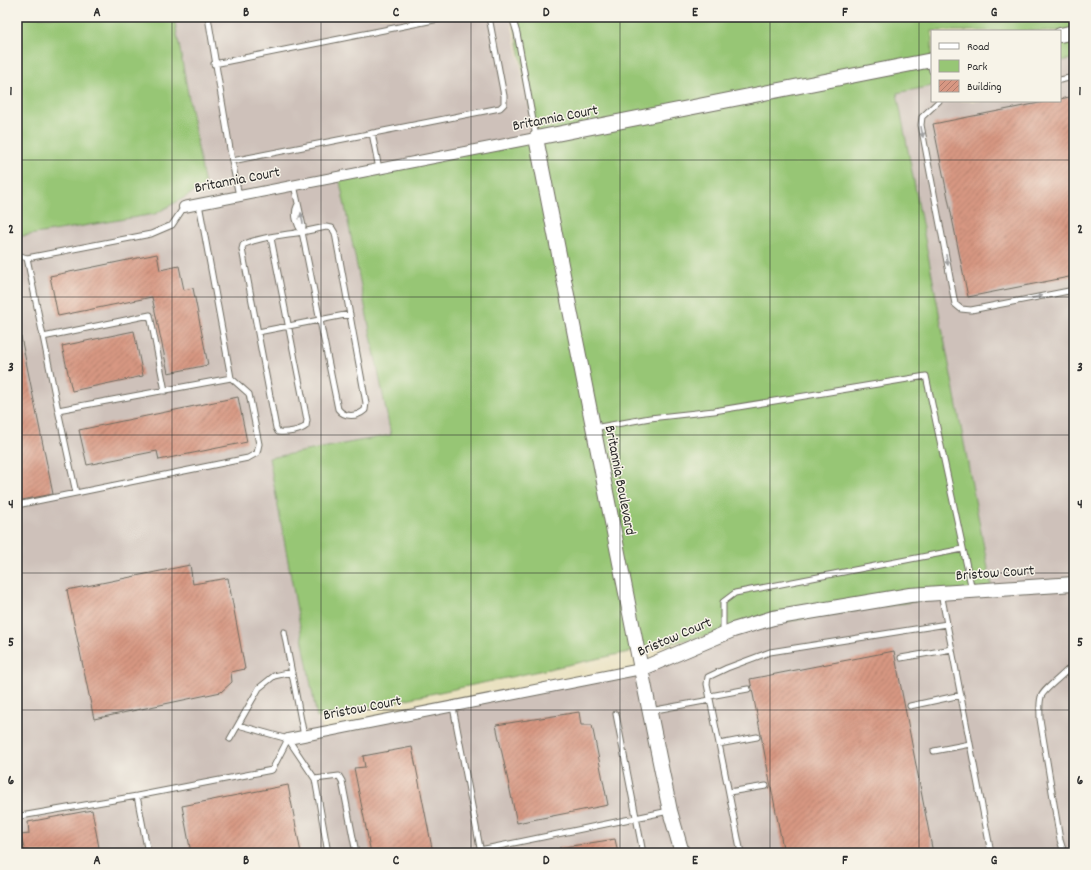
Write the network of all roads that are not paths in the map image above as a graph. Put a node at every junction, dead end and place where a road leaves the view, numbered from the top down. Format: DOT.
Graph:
graph roads {
  1 [pos="208,17"];
  2 [pos="449,17"];
  3 [pos="489,17"];
  4 [pos="512,17"];
  5 [pos="1074,32"];
  6 [pos="1061,35"];
  7 [pos="214,64"];
  8 [pos="931,64"];
  9 [pos="1074,77"];
  10 [pos="1061,80"];
  11 [pos="939,102"];
  12 [pos="372,134"];
  13 [pos="536,138"];
  14 [pos="232,161"];
  15 [pos="379,169"];
  16 [pos="294,185"];
  17 [pos="240,196"];
  18 [pos="199,204"];
  19 [pos="184,207"];
  20 [pos="302,232"];
  21 [pos="271,238"];
  22 [pos="17,254"];
  23 [pos="27,258"];
  24 [pos="1074,290"];
  25 [pos="350,314"];
  26 [pos="319,320"];
  27 [pos="288,326"];
  28 [pos="258,332"];
  29 [pos="43,336"];
  30 [pos="231,378"];
  31 [pos="165,391"];
  32 [pos="58,410"];
  33 [pos="594,428"];
  34 [pos="76,493"];
  35 [pos="17,505"];
  36 [pos="963,549"];
  37 [pos="1074,584"];
  38 [pos="972,591"];
  39 [pos="941,593"];
  40 [pos="947,624"];
  41 [pos="284,632"];
  42 [pos="723,634"];
  43 [pos="952,649"];
  44 [pos="901,658"];
  45 [pos="1074,663"];
  46 [pos="641,669"];
  47 [pos="292,672"];
  48 [pos="748,689"];
  49 [pos="961,695"];
  50 [pos="710,698"];
  51 [pos="910,706"];
  52 [pos="452,707"];
  53 [pos="650,711"];
  54 [pos="616,714"];
  55 [pos="238,725"];
  56 [pos="304,736"];
  57 [pos="758,737"];
  58 [pos="230,739"];
  59 [pos="288,739"];
  60 [pos="719,744"];
  61 [pos="970,744"];
  62 [pos="934,751"];
  63 [pos="315,779"];
  64 [pos="766,786"];
  65 [pos="729,792"];
  66 [pos="137,796"];
  67 [pos="670,811"];
  68 [pos="636,818"];
  69 [pos="17,820"];
  70 [pos="674,828"];
  71 [pos="481,851"];
  72 [pos="148,853"];
  73 [pos="328,853"];
  74 [pos="356,853"];
  75 [pos="643,853"];
  76 [pos="677,853"];
  77 [pos="682,853"];
  78 [pos="741,853"];
  79 [pos="991,853"];
  80 [pos="1064,853"];
  1 -- 7 [label="lane"];
  2 -- 7 [label="lane"];
  3 -- 12 [label="lane"];
  4 -- 13 [label="lane"];
  5 -- 6 [label="street"];
  7 -- 14 [label="lane"];
  8 -- 13 [label="street, Britannia Court"];
  9 -- 10 [label="lane"];
  11 -- 24 [label="lane, one-way"];
  12 -- 14 [label="lane"];
  12 -- 15 [label="lane"];
  13 -- 15 [label="street, Britannia Court"];
  13 -- 33 [label="street, Britannia Boulevard"];
  14 -- 17 [label="lane"];
  15 -- 16 [label="street, Britannia Court"];
  16 -- 17 [label="street, Britannia Court"];
  16 -- 20 [label="lane"];
  17 -- 18 [label="street, Britannia Court"];
  18 -- 19 [label="street, Britannia Court"];
  18 -- 30 [label="lane"];
  19 -- 23 [label="lane"];
  20 -- 21 [label="lane"];
  20 -- 25 [label="lane"];
  20 -- 26 [label="lane"];
  21 -- 27 [label="lane"];
  21 -- 28 [label="lane"];
  22 -- 23 [label="lane"];
  23 -- 29 [label="lane"];
  25 -- 26 [label="lane"];
  25 -- 26 [label="lane"];
  26 -- 27 [label="lane"];
  27 -- 28 [label="lane"];
  27 -- 28 [label="lane"];
  29 -- 31 [label="lane"];
  29 -- 32 [label="lane"];
  30 -- 31 [label="lane"];
  30 -- 34 [label="lane"];
  31 -- 32 [label="lane"];
  32 -- 34 [label="lane"];
  33 -- 36 [label="lane"];
  33 -- 46 [label="street, Britannia Boulevard"];
  34 -- 35 [label="lane"];
  36 -- 38 [label="lane"];
  36 -- 42 [label="lane"];
  37 -- 38 [label="street, Bristow Court"];
  38 -- 39 [label="street, Bristow Court"];
  39 -- 40 [label="lane"];
  39 -- 42 [label="street, Bristow Court"];
  40 -- 43 [label="lane"];
  40 -- 50 [label="lane"];
  41 -- 47 [label="lane"];
  42 -- 46 [label="street, Bristow Court"];
  43 -- 44 [label="lane"];
  43 -- 49 [label="lane"];
  45 -- 80 [label="lane"];
  46 -- 52 [label="street, Bristow Court"];
  46 -- 53 [label="street, Britannia Boulevard"];
  47 -- 55 [label="lane"];
  47 -- 56 [label="lane"];
  48 -- 50 [label="lane"];
  49 -- 51 [label="lane"];
  49 -- 61 [label="lane"];
  50 -- 53 [label="lane"];
  50 -- 60 [label="lane"];
  52 -- 56 [label="street, Bristow Court"];
  52 -- 71 [label="lane"];
  53 -- 67 [label="street, Britannia Boulevard"];
  54 -- 68 [label="lane"];
  55 -- 58 [label="lane"];
  55 -- 59 [label="lane"];
  56 -- 59 [label="street, Bristow Court"];
  57 -- 60 [label="lane"];
  59 -- 63 [label="lane"];
  59 -- 66 [label="lane"];
  60 -- 65 [label="lane"];
  61 -- 62 [label="lane"];
  61 -- 79 [label="lane"];
  63 -- 73 [label="lane"];
  63 -- 74 [label="lane"];
  64 -- 65 [label="lane"];
  65 -- 78 [label="lane"];
  66 -- 69 [label="lane"];
  66 -- 72 [label="lane"];
  67 -- 68 [label="lane"];
  67 -- 70 [label="street, Britannia Boulevard"];
  68 -- 71 [label="lane"];
  68 -- 75 [label="lane"];
  70 -- 76 [label="street, Britannia Boulevard"];
  70 -- 77 [label="street, Britannia Boulevard"];
}
